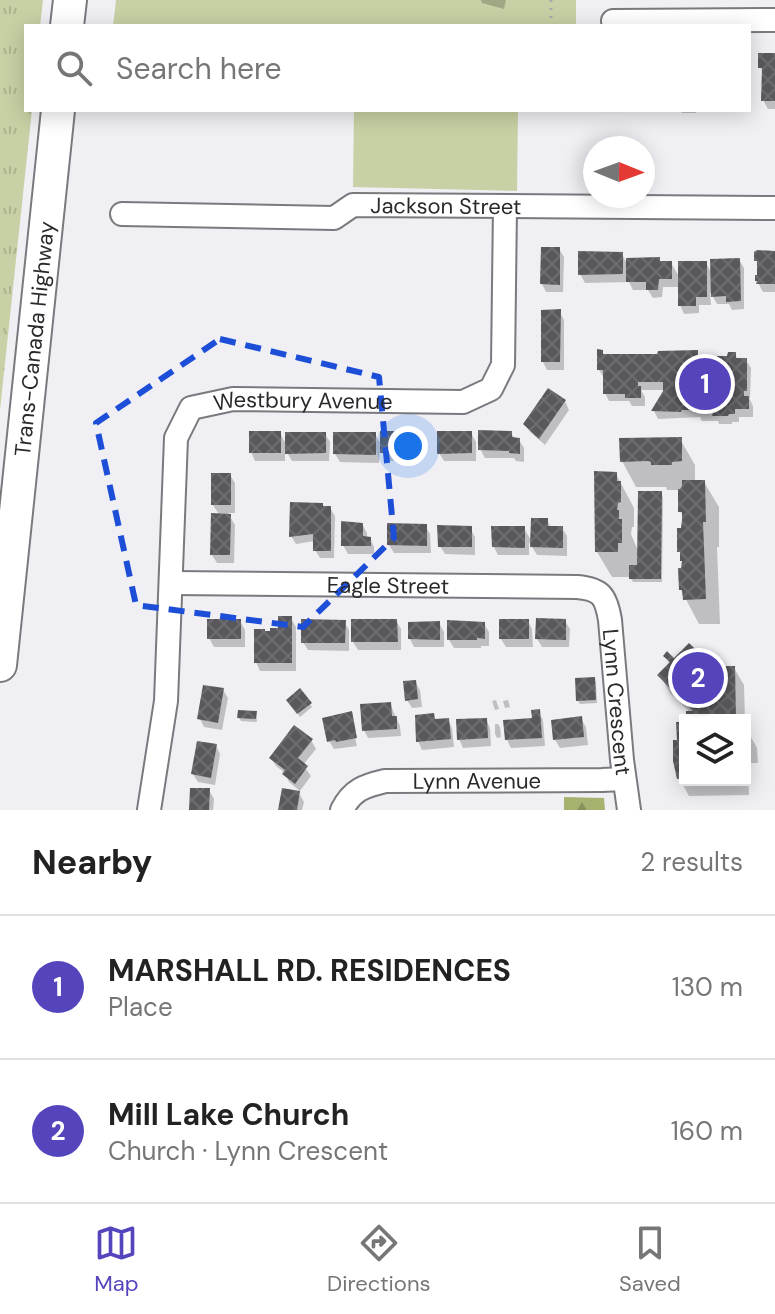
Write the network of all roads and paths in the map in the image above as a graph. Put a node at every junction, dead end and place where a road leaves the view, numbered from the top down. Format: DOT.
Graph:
graph roads {
  1 [pos="70,0"];
  2 [pos="551,0"];
  3 [pos="775,20"];
  4 [pos="613,21"];
  5 [pos="67,24"];
  6 [pos="551,24"];
  7 [pos="58,112"];
  8 [pos="505,207"];
  9 [pos="775,208"];
  10 [pos="122,214"];
  11 [pos="172,583"];
  12 [pos="601,596"];
  13 [pos="0,665"];
  14 [pos="624,779"];
  15 [pos="149,810"];
  16 [pos="342,810"];
  17 [pos="629,810"];
  1 -- 5 [label="highway"];
  2 -- 6 [label="path"];
  3 -- 4 [label="street"];
  7 -- 13 [label="highway, Trans-Canada Highway"];
  8 -- 9 [label="street, Jackson Street"];
  8 -- 10 [label="street, Jackson Street"];
  8 -- 11 [label="street, Westbury Avenue"];
  11 -- 12 [label="street, Eagle Street"];
  11 -- 15 [label="street, Westbury Avenue"];
  12 -- 14 [label="street, Lynn Crescent"];
  14 -- 16 [label="street, Lynn Avenue"];
  14 -- 17 [label="street, Lynn Crescent"];
}
